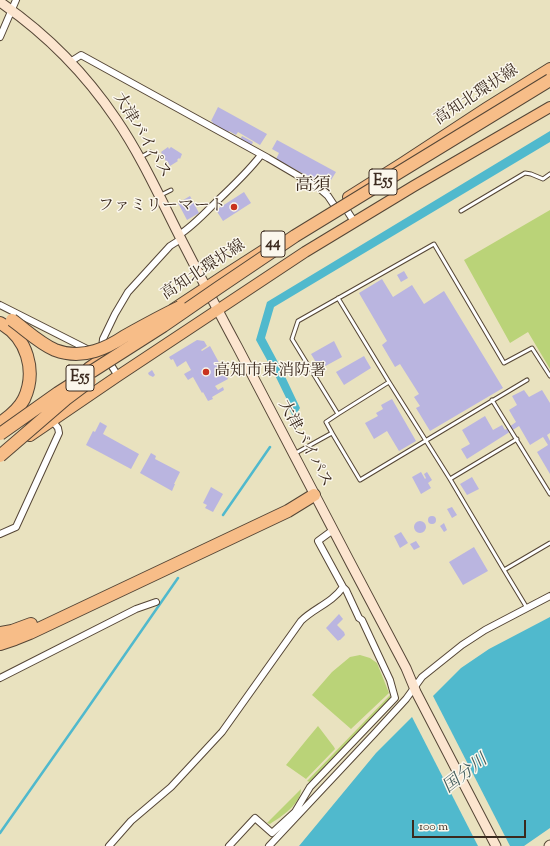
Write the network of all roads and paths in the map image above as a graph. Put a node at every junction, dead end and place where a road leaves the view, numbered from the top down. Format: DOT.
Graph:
graph roads {
  1 [pos="16,0"];
  2 [pos="0,2"];
  3 [pos="11,9"];
  4 [pos="0,37"];
  5 [pos="70,62"];
  6 [pos="550,68"];
  7 [pos="550,80"];
  8 [pos="550,107"];
  9 [pos="150,152"];
  10 [pos="261,154"];
  11 [pos="139,158"];
  12 [pos="550,174"];
  13 [pos="171,190"];
  14 [pos="160,196"];
  15 [pos="337,203"];
  16 [pos="461,212"];
  17 [pos="355,222"];
  18 [pos="180,237"];
  19 [pos="212,287"];
  20 [pos="338,298"];
  21 [pos="0,305"];
  22 [pos="218,310"];
  23 [pos="0,314"];
  24 [pos="6,323"];
  25 [pos="163,326"];
  26 [pos="102,358"];
  27 [pos="118,376"];
  28 [pos="550,376"];
  29 [pos="527,380"];
  30 [pos="389,382"];
  31 [pos="492,400"];
  32 [pos="39,401"];
  33 [pos="338,414"];
  34 [pos="53,421"];
  35 [pos="0,423"];
  36 [pos="0,427"];
  37 [pos="332,433"];
  38 [pos="0,434"];
  39 [pos="516,439"];
  40 [pos="426,440"];
  41 [pos="293,455"];
  42 [pos="0,456"];
  43 [pos="450,479"];
  44 [pos="550,494"];
  45 [pos="314,495"];
  46 [pos="333,530"];
  47 [pos="0,534"];
  48 [pos="550,543"];
  49 [pos="504,570"];
  50 [pos="343,587"];
  51 [pos="550,596"];
  52 [pos="156,602"];
  53 [pos="527,608"];
  54 [pos="0,633"];
  55 [pos="0,644"];
  56 [pos="0,678"];
  57 [pos="415,690"];
  58 [pos="296,813"];
  59 [pos="109,846"];
  60 [pos="229,846"];
  61 [pos="269,846"];
  62 [pos="496,846"];
  1 -- 3 [label="street"];
  2 -- 3 [label="main road, 大津バイパス"];
  3 -- 4 [label="street"];
  3 -- 5 [label="main road, 大津バイパス"];
  5 -- 10 [label="street"];
  5 -- 11 [label="main road, 大津バイパス"];
  6 -- 15 [label="main road, 高知北環状線 / 44"];
  7 -- 19 [label="highway, E55, bridge"];
  8 -- 17 [label="main road, 44"];
  9 -- 11 [label="lane"];
  10 -- 15 [label="street"];
  10 -- 18 [label="street"];
  11 -- 14 [label="main road, 大津バイパス"];
  12 -- 16 [label="lane"];
  13 -- 14 [label="lane"];
  14 -- 18 [label="main road, 大津バイパス"];
  15 -- 17 [label="street"];
  15 -- 19 [label="main road, 高知北環状線 / 44"];
  17 -- 22 [label="main road, 44"];
  18 -- 19 [label="main road, 大津バイパス"];
  18 -- 26 [label="street"];
  19 -- 22 [label="main road, 大津バイパス"];
  19 -- 24 [label="highway, bridge"];
  19 -- 25 [label="highway, E55, bridge"];
  19 -- 26 [label="main road, 高知北環状線 / 44"];
  20 -- 28 [label="lane"];
  20 -- 30 [label="lane"];
  20 -- 33 [label="lane"];
  21 -- 26 [label="street"];
  22 -- 27 [label="main road, 44"];
  22 -- 41 [label="main road, 大津バイパス"];
  23 -- 24 [label="highway"];
  24 -- 35 [label="highway"];
  25 -- 38 [label="highway, E55, bridge"];
  25 -- 42 [label="highway, bridge"];
  26 -- 27 [label="street"];
  26 -- 32 [label="main road, 高知北環状線 / 44"];
  27 -- 34 [label="main road, 44"];
  29 -- 31 [label="lane"];
  30 -- 33 [label="lane"];
  30 -- 40 [label="lane"];
  31 -- 39 [label="lane"];
  31 -- 40 [label="lane"];
  32 -- 34 [label="street"];
  32 -- 36 [label="main road, 高知北環状線 / 44"];
  33 -- 37 [label="lane"];
  34 -- 42 [label="main road, 44"];
  34 -- 47 [label="street"];
  37 -- 40 [label="lane"];
  37 -- 41 [label="lane"];
  39 -- 43 [label="lane"];
  39 -- 44 [label="lane"];
  40 -- 43 [label="lane"];
  41 -- 45 [label="main road, 大津バイパス"];
  43 -- 49 [label="lane"];
  45 -- 46 [label="main road, 大津バイパス"];
  45 -- 54 [label="highway"];
  45 -- 55 [label="highway"];
  46 -- 50 [label="street"];
  46 -- 57 [label="main road, 大津バイパス"];
  48 -- 49 [label="lane"];
  49 -- 53 [label="lane"];
  50 -- 58 [label="street"];
  50 -- 59 [label="street"];
  51 -- 53 [label="street"];
  52 -- 56 [label="street"];
  53 -- 57 [label="street"];
  57 -- 58 [label="street"];
  57 -- 62 [label="main road, 大津バイパス"];
  58 -- 60 [label="street"];
  58 -- 61 [label="street"];
}
